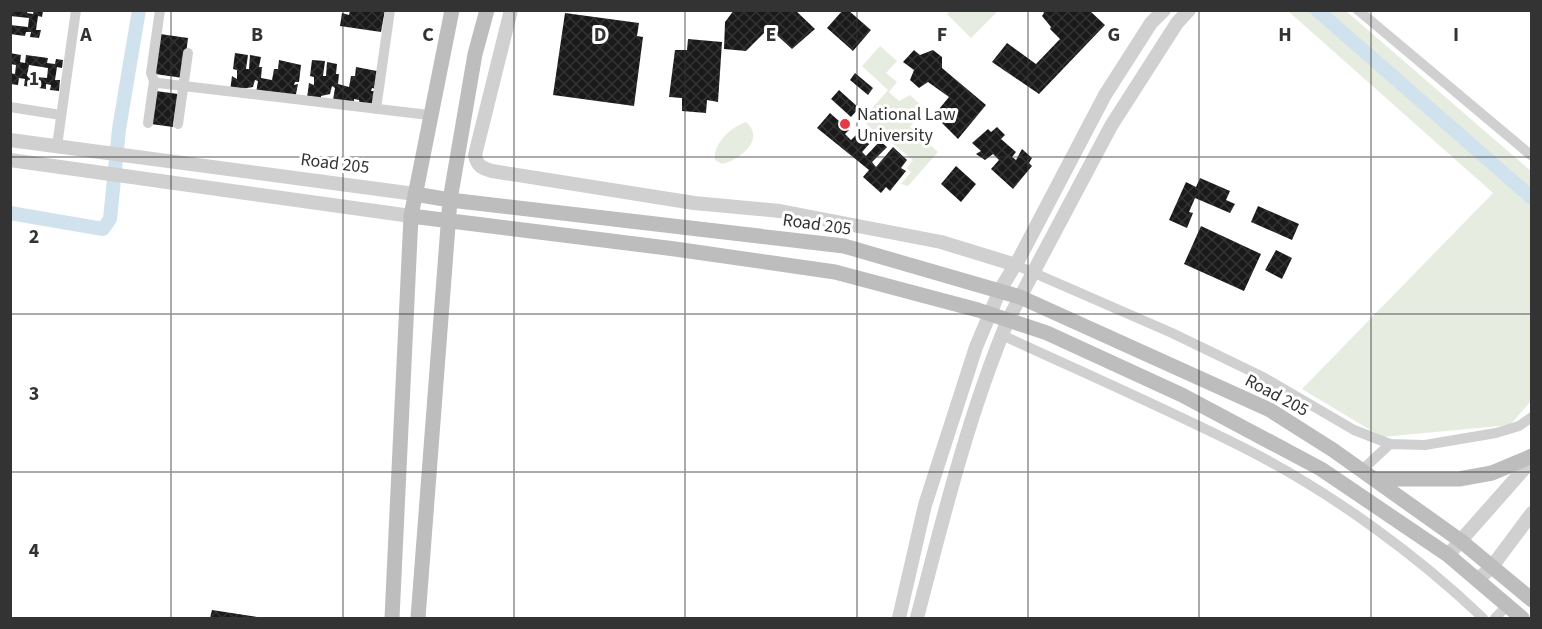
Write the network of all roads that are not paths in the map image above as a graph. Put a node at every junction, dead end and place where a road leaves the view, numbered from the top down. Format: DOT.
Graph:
graph roads {
  1 [pos="76,10"];
  2 [pos="160,10"];
  3 [pos="390,10"];
  4 [pos="452,10"];
  5 [pos="487,10"];
  6 [pos="511,10"];
  7 [pos="1164,10"];
  8 [pos="1189,10"];
  9 [pos="1358,10"];
  10 [pos="188,53"];
  11 [pos="154,81"];
  12 [pos="184,87"];
  13 [pos="10,107"];
  14 [pos="376,109"];
  15 [pos="61,115"];
  16 [pos="429,115"];
  17 [pos="148,123"];
  18 [pos="178,124"];
  19 [pos="10,140"];
  20 [pos="57,146"];
  21 [pos="1532,156"];
  22 [pos="10,160"];
  23 [pos="415,194"];
  24 [pos="450,200"];
  25 [pos="411,216"];
  26 [pos="448,221"];
  27 [pos="1016,265"];
  28 [pos="1034,272"];
  29 [pos="1000,290"];
  30 [pos="1020,297"];
  31 [pos="990,314"];
  32 [pos="1008,320"];
  33 [pos="1002,334"];
  34 [pos="1532,417"];
  35 [pos="1390,444"];
  36 [pos="1532,458"];
  37 [pos="1362,470"];
  38 [pos="1375,479"];
  39 [pos="1532,513"];
  40 [pos="1461,541"];
  41 [pos="1448,555"];
  42 [pos="1491,567"];
  43 [pos="1477,580"];
  44 [pos="1532,600"];
  45 [pos="1507,606"];
  46 [pos="392,618"];
  47 [pos="418,618"];
  48 [pos="899,618"];
  49 [pos="917,618"];
  50 [pos="1483,618"];
  51 [pos="1495,618"];
  52 [pos="1522,618"];
  1 -- 15 [label="street"];
  2 -- 11 [label="street"];
  3 -- 14 [label="street"];
  4 -- 16 [label="main road"];
  5 -- 24 [label="main road"];
  6 -- 27 [label="street"];
  7 -- 27 [label="street"];
  8 -- 28 [label="street"];
  9 -- 21 [label="street"];
  10 -- 12 [label="street"];
  11 -- 12 [label="street"];
  11 -- 17 [label="street"];
  12 -- 14 [label="street"];
  12 -- 18 [label="street"];
  13 -- 15 [label="street"];
  14 -- 16 [label="street"];
  15 -- 20 [label="street"];
  16 -- 23 [label="main road"];
  19 -- 20 [label="street, Road 205"];
  20 -- 23 [label="street, Road 205"];
  22 -- 25 [label="street"];
  23 -- 24 [label="main road, Road 205"];
  23 -- 25 [label="main road"];
  24 -- 26 [label="main road"];
  24 -- 29 [label="main road, Road 205"];
  25 -- 26 [label="main road"];
  25 -- 46 [label="main road"];
  26 -- 31 [label="main road"];
  26 -- 47 [label="main road"];
  27 -- 28 [label="street"];
  27 -- 29 [label="street"];
  28 -- 30 [label="street"];
  28 -- 35 [label="street"];
  29 -- 30 [label="main road, Road 205"];
  29 -- 31 [label="street"];
  30 -- 32 [label="street"];
  30 -- 37 [label="main road, Road 205"];
  31 -- 32 [label="main road"];
  31 -- 48 [label="street"];
  32 -- 33 [label="street"];
  32 -- 41 [label="main road"];
  33 -- 49 [label="street"];
  33 -- 50 [label="street"];
  34 -- 35 [label="street"];
  35 -- 37 [label="street"];
  36 -- 38 [label="main road"];
  36 -- 40 [label="street"];
  37 -- 38 [label="main road, Road 205"];
  38 -- 40 [label="main road, Road 205"];
  39 -- 42 [label="street"];
  40 -- 41 [label="street"];
  40 -- 42 [label="main road, Road 205"];
  41 -- 43 [label="main road"];
  42 -- 43 [label="street"];
  42 -- 44 [label="main road, Road 205"];
  43 -- 45 [label="main road"];
  45 -- 51 [label="street"];
  45 -- 52 [label="main road"];
}
